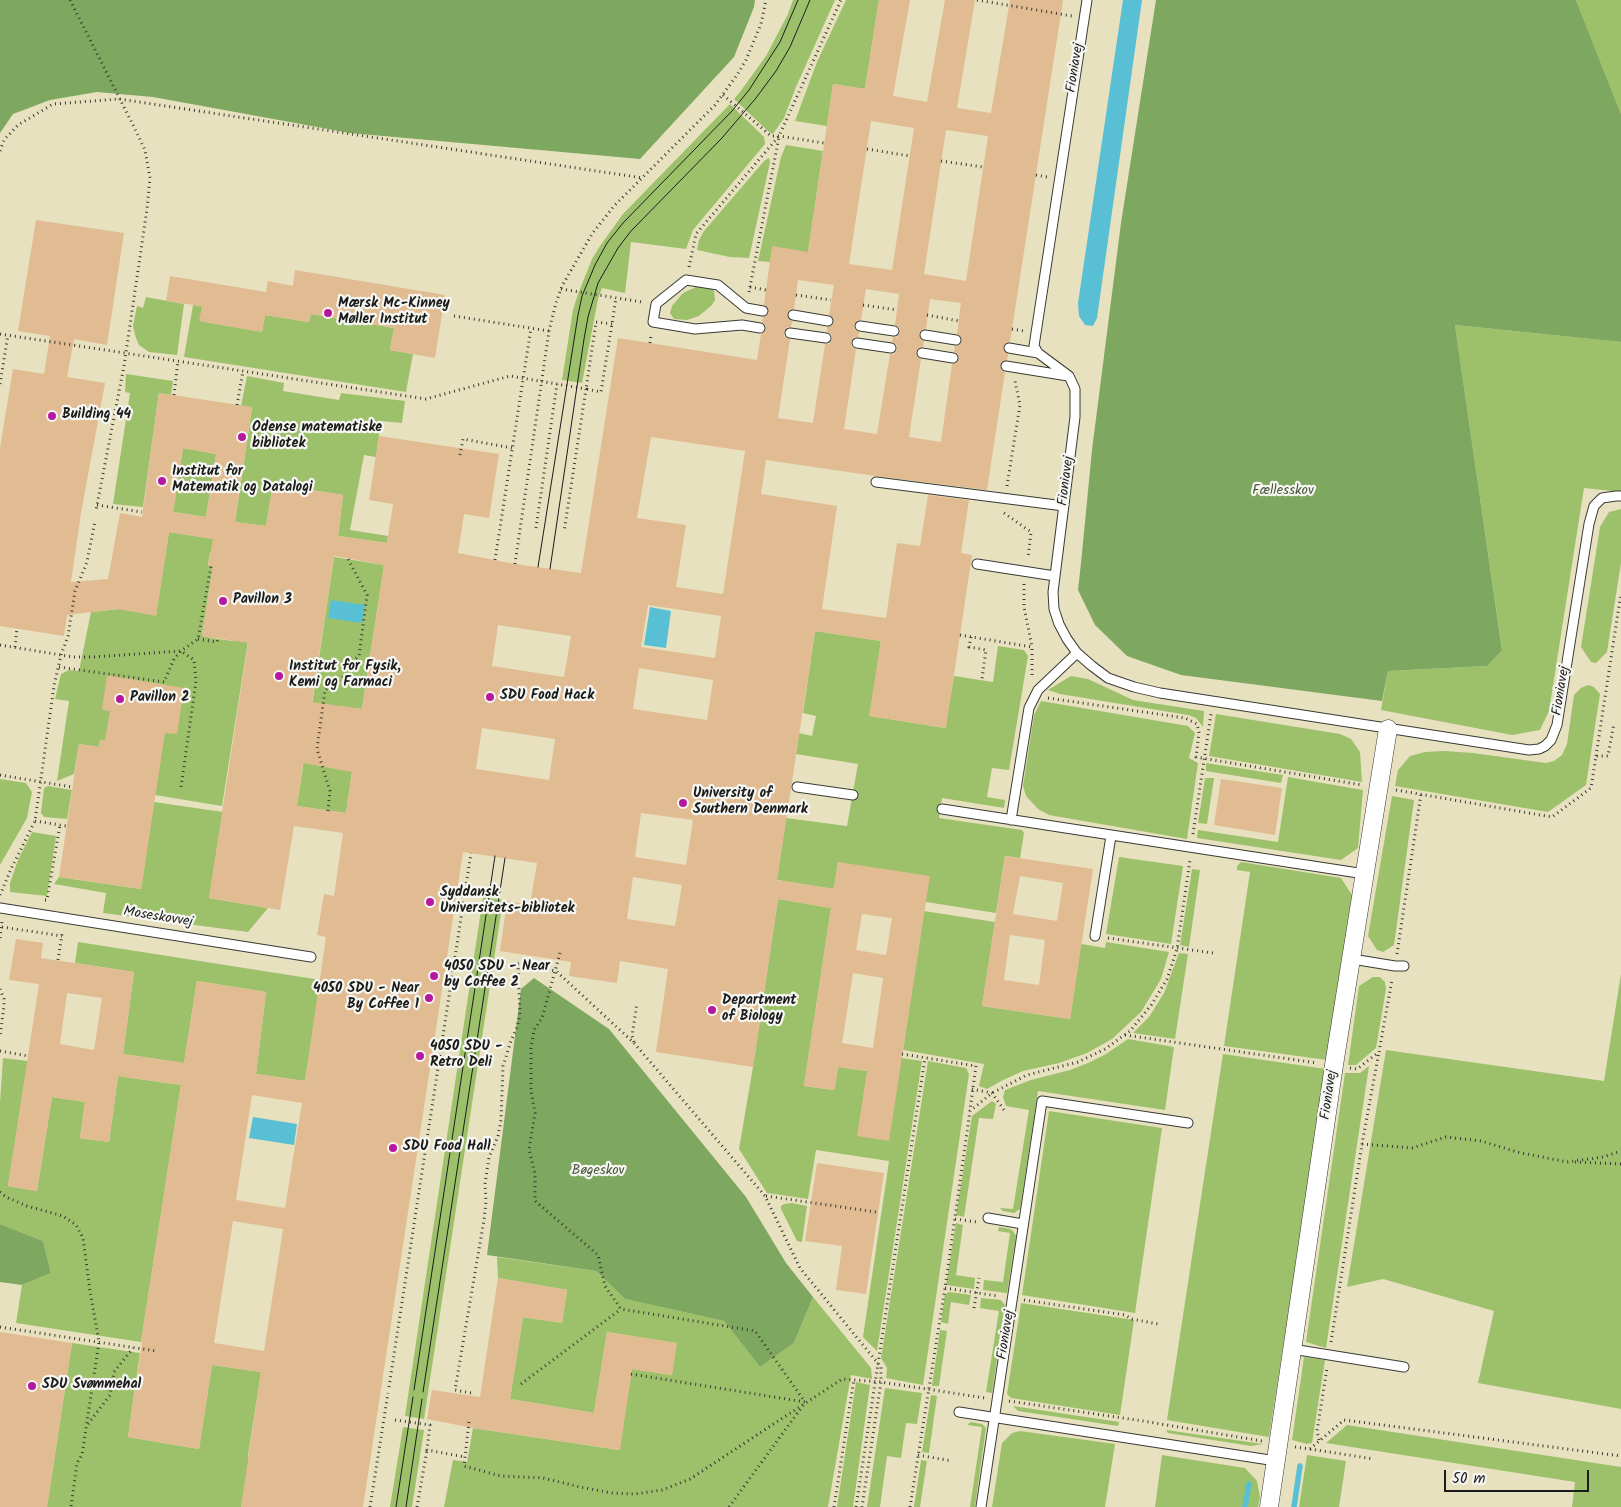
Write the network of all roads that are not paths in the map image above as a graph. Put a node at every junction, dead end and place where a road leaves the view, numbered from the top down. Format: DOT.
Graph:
graph roads {
  1 [pos="1087,0"];
  2 [pos="763,311"];
  3 [pos="793,315"];
  4 [pos="828,321"];
  5 [pos="860,326"];
  6 [pos="760,328"];
  7 [pos="894,331"];
  8 [pos="790,332"];
  9 [pos="925,335"];
  10 [pos="826,338"];
  11 [pos="956,340"];
  12 [pos="857,343"];
  13 [pos="891,348"];
  14 [pos="1009,348"];
  15 [pos="922,353"];
  16 [pos="1038,353"];
  17 [pos="953,358"];
  18 [pos="1006,366"];
  19 [pos="1069,376"];
  20 [pos="876,482"];
  21 [pos="1621,496"];
  22 [pos="1064,506"];
  23 [pos="977,564"];
  24 [pos="1055,576"];
  25 [pos="1077,653"];
  26 [pos="1388,729"];
  27 [pos="797,787"];
  28 [pos="853,795"];
  29 [pos="942,809"];
  30 [pos="1011,820"];
  31 [pos="1111,836"];
  32 [pos="1365,874"];
  33 [pos="2,909"];
  34 [pos="1095,936"];
  35 [pos="311,957"];
  36 [pos="1352,959"];
  37 [pos="1404,966"];
  38 [pos="1188,1123"];
  39 [pos="988,1218"];
  40 [pos="1023,1224"];
  41 [pos="1292,1349"];
  42 [pos="1404,1367"];
  43 [pos="959,1412"];
  44 [pos="994,1417"];
  45 [pos="1277,1452"];
  46 [pos="981,1507"];
  47 [pos="1269,1507"];
  1 -- 16 [label="lane, Fioniavej"];
  2 -- 6 [label="lane"];
  3 -- 4 [label="lane"];
  5 -- 7 [label="lane"];
  8 -- 10 [label="lane"];
  9 -- 11 [label="lane"];
  12 -- 13 [label="lane"];
  14 -- 16 [label="lane"];
  15 -- 17 [label="lane"];
  16 -- 19 [label="lane"];
  18 -- 19 [label="lane"];
  19 -- 22 [label="lane, Fioniavej"];
  20 -- 22 [label="lane"];
  21 -- 26 [label="lane, Fioniavej"];
  22 -- 24 [label="lane, Fioniavej"];
  23 -- 24 [label="lane"];
  24 -- 25 [label="lane, Fioniavej"];
  25 -- 26 [label="lane, Fioniavej"];
  25 -- 30 [label="lane"];
  26 -- 32 [label="street, Fioniavej"];
  27 -- 28 [label="lane"];
  29 -- 30 [label="lane"];
  30 -- 31 [label="lane"];
  31 -- 32 [label="lane"];
  31 -- 34 [label="lane"];
  32 -- 36 [label="street, Fioniavej"];
  33 -- 35 [label="lane, Moseskovvej"];
  36 -- 37 [label="lane"];
  36 -- 41 [label="street, Fioniavej"];
  38 -- 40 [label="lane, Fioniavej"];
  39 -- 40 [label="lane"];
  40 -- 44 [label="lane, Fioniavej"];
  41 -- 42 [label="lane"];
  41 -- 45 [label="street, Fioniavej"];
  43 -- 44 [label="lane"];
  44 -- 45 [label="lane"];
  44 -- 46 [label="lane, Fioniavej"];
  45 -- 47 [label="street, Fioniavej"];
}
